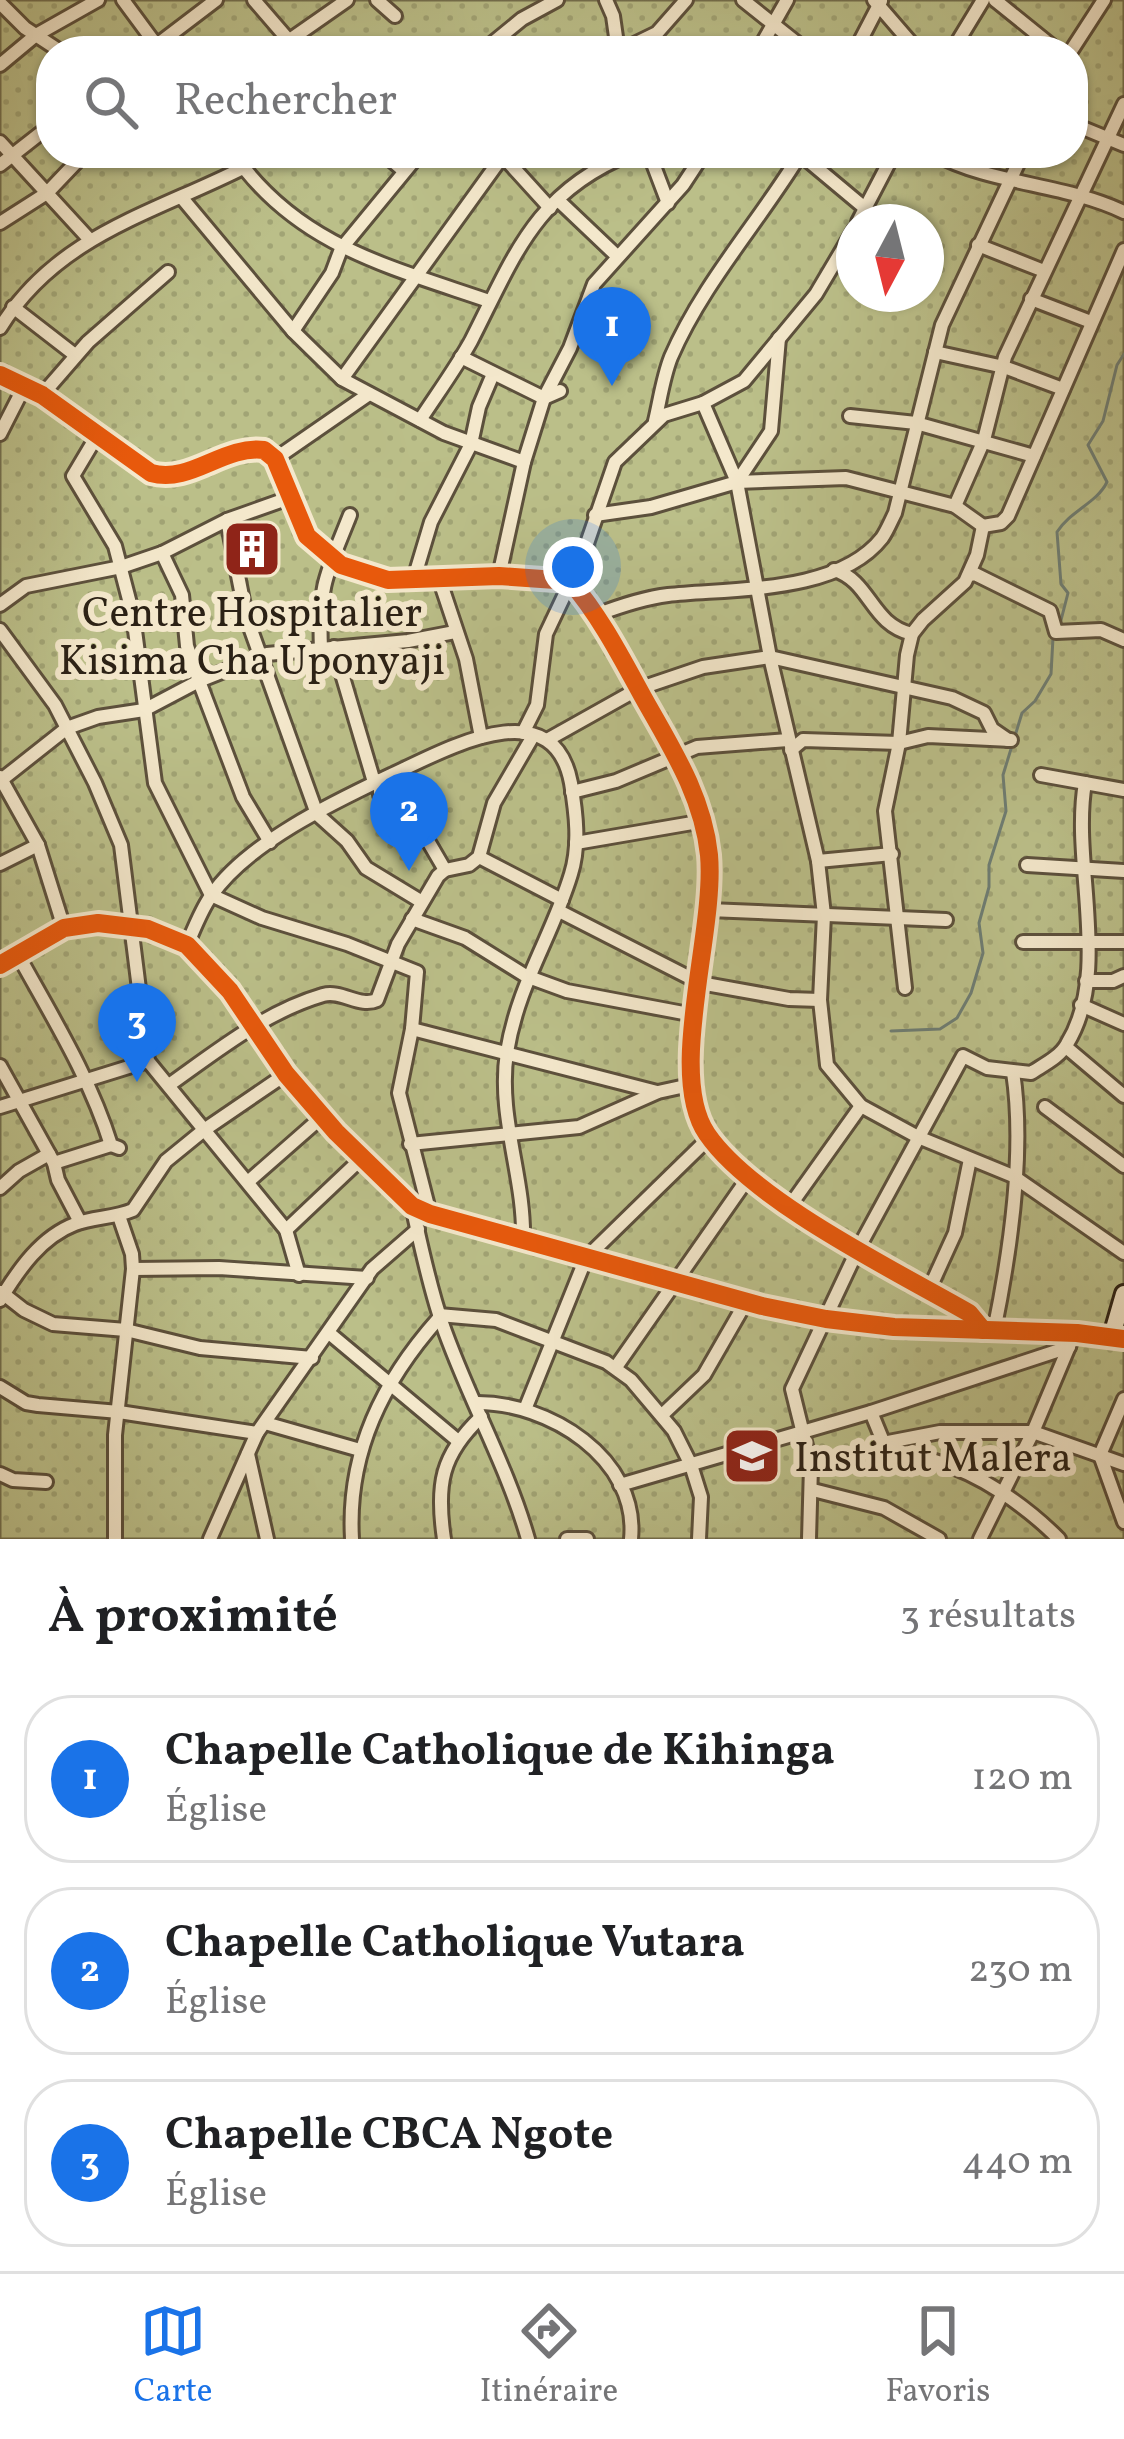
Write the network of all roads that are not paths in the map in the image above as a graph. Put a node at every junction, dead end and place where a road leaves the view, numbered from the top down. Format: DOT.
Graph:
graph roads {
  1 [pos="98,0"];
  2 [pos="123,0"];
  3 [pos="215,0"];
  4 [pos="254,0"];
  5 [pos="347,0"];
  6 [pos="377,0"];
  7 [pos="557,0"];
  8 [pos="606,0"];
  9 [pos="686,0"];
  10 [pos="743,0"];
  11 [pos="787,0"];
  12 [pos="878,0"];
  13 [pos="983,0"];
  14 [pos="995,0"];
  15 [pos="1104,0"];
  16 [pos="0,3"];
  17 [pos="395,16"];
  18 [pos="773,27"];
  19 [pos="36,35"];
  20 [pos="147,36"];
  21 [pos="172,36"];
  22 [pos="285,36"];
  23 [pos="305,36"];
  24 [pos="501,36"];
  25 [pos="616,36"];
  26 [pos="651,36"];
  27 [pos="767,36"];
  28 [pos="786,36"];
  29 [pos="862,36"];
  30 [pos="906,36"];
  31 [pos="961,36"];
  32 [pos="1039,36"];
  33 [pos="1081,36"];
  34 [pos="0,65"];
  35 [pos="1124,104"];
  36 [pos="1088,130"];
  37 [pos="36,137"];
  38 [pos="1106,137"];
  39 [pos="0,142"];
  40 [pos="1124,146"];
  41 [pos="12,156"];
  42 [pos="0,165"];
  43 [pos="70,168"];
  44 [pos="243,168"];
  45 [pos="400,168"];
  46 [pos="407,168"];
  47 [pos="493,168"];
  48 [pos="517,168"];
  49 [pos="600,168"];
  50 [pos="655,168"];
  51 [pos="693,168"];
  52 [pos="791,168"];
  53 [pos="813,168"];
  54 [pos="886,168"];
  55 [pos="965,168"];
  56 [pos="1017,168"];
  57 [pos="404,171"];
  58 [pos="1012,179"];
  59 [pos="46,193"];
  60 [pos="1082,194"];
  61 [pos="182,198"];
  62 [pos="668,202"];
  63 [pos="554,204"];
  64 [pos="845,204"];
  65 [pos="867,204"];
  66 [pos="1124,212"];
  67 [pos="0,223"];
  68 [pos="90,240"];
  69 [pos="978,244"];
  70 [pos="341,249"];
  71 [pos="1124,250"];
  72 [pos="617,256"];
  73 [pos="836,260"];
  74 [pos="1044,271"];
  75 [pos="168,272"];
  76 [pos="416,276"];
  77 [pos="1030,299"];
  78 [pos="488,301"];
  79 [pos="13,307"];
  80 [pos="1091,322"];
  81 [pos="0,328"];
  82 [pos="293,331"];
  83 [pos="779,336"];
  84 [pos="935,352"];
  85 [pos="75,355"];
  86 [pos="461,357"];
  87 [pos="1004,367"];
  88 [pos="493,374"];
  89 [pos="0,375"];
  90 [pos="342,379"];
  91 [pos="24,387"];
  92 [pos="1063,389"];
  93 [pos="560,391"];
  94 [pos="369,394"];
  95 [pos="42,395"];
  96 [pos="544,398"];
  97 [pos="703,403"];
  98 [pos="850,416"];
  99 [pos="420,420"];
  100 [pos="656,421"];
  101 [pos="916,423"];
  102 [pos="0,434"];
  103 [pos="98,434"];
  104 [pos="984,440"];
  105 [pos="471,444"];
  106 [pos="1034,456"];
  107 [pos="274,459"];
  108 [pos="524,462"];
  109 [pos="737,482"];
  110 [pos="897,494"];
  111 [pos="289,498"];
  112 [pos="955,506"];
  113 [pos="350,515"];
  114 [pos="595,515"];
  115 [pos="227,520"];
  116 [pos="983,526"];
  117 [pos="162,553"];
  118 [pos="329,559"];
  119 [pos="121,567"];
  120 [pos="834,570"];
  121 [pos="969,575"];
  122 [pos="499,576"];
  123 [pos="440,581"];
  124 [pos="570,581"];
  125 [pos="413,582"];
  126 [pos="756,587"];
  127 [pos="3,595"];
  128 [pos="596,615"];
  129 [pos="0,630"];
  130 [pos="455,632"];
  131 [pos="911,634"];
  132 [pos="1124,640"];
  133 [pos="328,647"];
  134 [pos="770,657"];
  135 [pos="260,659"];
  136 [pos="199,681"];
  137 [pos="638,688"];
  138 [pos="903,688"];
  139 [pos="144,710"];
  140 [pos="67,728"];
  141 [pos="534,736"];
  142 [pos="481,737"];
  143 [pos="899,743"];
  144 [pos="790,745"];
  145 [pos="675,755"];
  146 [pos="1041,775"];
  147 [pos="1,779"];
  148 [pos="377,781"];
  149 [pos="1085,783"];
  150 [pos="1124,790"];
  151 [pos="572,792"];
  152 [pos="317,814"];
  153 [pos="704,821"];
  154 [pos="270,842"];
  155 [pos="576,843"];
  156 [pos="38,845"];
  157 [pos="892,854"];
  158 [pos="479,857"];
  159 [pos="818,861"];
  160 [pos="0,864"];
  161 [pos="1027,865"];
  162 [pos="445,870"];
  163 [pos="1085,871"];
  164 [pos="1124,871"];
  165 [pos="211,895"];
  166 [pos="422,902"];
  167 [pos="561,905"];
  168 [pos="709,910"];
  169 [pos="824,915"];
  170 [pos="412,919"];
  171 [pos="896,919"];
  172 [pos="946,920"];
  173 [pos="132,926"];
  174 [pos="64,928"];
  175 [pos="1023,942"];
  176 [pos="1087,943"];
  177 [pos="1124,943"];
  178 [pos="187,945"];
  179 [pos="6,958"];
  180 [pos="390,960"];
  181 [pos="526,976"];
  182 [pos="1124,976"];
  183 [pos="1086,981"];
  184 [pos="700,983"];
  185 [pos="904,988"];
  186 [pos="820,1000"];
  187 [pos="1081,1005"];
  188 [pos="694,1015"];
  189 [pos="1124,1024"];
  190 [pos="251,1026"];
  191 [pos="412,1029"];
  192 [pos="1066,1047"];
  193 [pos="507,1051"];
  194 [pos="148,1061"];
  195 [pos="0,1066"];
  196 [pos="1013,1072"];
  197 [pos="286,1073"];
  198 [pos="84,1081"];
  199 [pos="169,1085"];
  200 [pos="690,1085"];
  201 [pos="658,1092"];
  202 [pos="1124,1096"];
  203 [pos="20,1101"];
  204 [pos="861,1106"];
  205 [pos="0,1107"];
  206 [pos="1045,1107"];
  207 [pos="323,1116"];
  208 [pos="204,1130"];
  209 [pos="510,1136"];
  210 [pos="918,1137"];
  211 [pos="710,1138"];
  212 [pos="410,1144"];
  213 [pos="52,1158"];
  214 [pos="362,1158"];
  215 [pos="970,1160"];
  216 [pos="1124,1166"];
  217 [pos="1013,1176"];
  218 [pos="748,1178"];
  219 [pos="249,1181"];
  220 [pos="0,1188"];
  221 [pos="412,1206"];
  222 [pos="789,1207"];
  223 [pos="430,1214"];
  224 [pos="119,1216"];
  225 [pos="80,1222"];
  226 [pos="418,1229"];
  227 [pos="286,1230"];
  228 [pos="523,1241"];
  229 [pos="859,1249"];
  230 [pos="1124,1252"];
  231 [pos="586,1258"];
  232 [pos="133,1269"];
  233 [pos="299,1275"];
  234 [pos="368,1278"];
  235 [pos="676,1283"];
  236 [pos="929,1290"];
  237 [pos="1124,1294"];
  238 [pos="1,1295"];
  239 [pos="746,1302"];
  240 [pos="440,1316"];
  241 [pos="826,1319"];
  242 [pos="126,1330"];
  243 [pos="989,1330"];
  244 [pos="329,1333"];
  245 [pos="1118,1339"];
  246 [pos="554,1340"];
  247 [pos="1073,1340"];
  248 [pos="312,1358"];
  249 [pos="616,1367"];
  250 [pos="391,1381"];
  251 [pos="0,1387"];
  252 [pos="1124,1399"];
  253 [pos="526,1407"];
  254 [pos="478,1410"];
  255 [pos="119,1412"];
  256 [pos="872,1412"];
  257 [pos="662,1415"];
  258 [pos="261,1428"];
  259 [pos="806,1432"];
  260 [pos="1033,1432"];
  261 [pos="457,1440"];
  262 [pos="884,1443"];
  263 [pos="360,1450"];
  264 [pos="248,1453"];
  265 [pos="1100,1455"];
  266 [pos="1124,1464"];
  267 [pos="691,1465"];
  268 [pos="0,1474"];
  269 [pos="46,1482"];
  270 [pos="620,1485"];
  271 [pos="813,1490"];
  272 [pos="1002,1492"];
  273 [pos="1124,1522"];
  274 [pos="211,1538"];
  275 [pos="115,1539"];
  276 [pos="267,1539"];
  277 [pos="352,1539"];
  278 [pos="444,1539"];
  279 [pos="529,1539"];
  280 [pos="567,1539"];
  281 [pos="587,1539"];
  282 [pos="631,1539"];
  283 [pos="699,1539"];
  284 [pos="809,1539"];
  285 [pos="939,1539"];
  286 [pos="980,1539"];
  287 [pos="1059,1539"];
  1 -- 19 [label="street"];
  2 -- 20 [label="street"];
  3 -- 21 [label="street"];
  4 -- 22 [label="street"];
  5 -- 23 [label="street"];
  6 -- 17 [label="street"];
  7 -- 24 [label="street"];
  8 -- 25 [label="street"];
  9 -- 26 [label="street"];
  10 -- 18 [label="street"];
  11 -- 18 [label="street"];
  12 -- 29 [label="street"];
  12 -- 30 [label="street"];
  13 -- 31 [label="street"];
  14 -- 32 [label="street"];
  15 -- 33 [label="street"];
  16 -- 19 [label="street"];
  18 -- 27 [label="street"];
  18 -- 28 [label="street"];
  19 -- 34 [label="street"];
  35 -- 38 [label="street"];
  36 -- 38 [label="street"];
  37 -- 41 [label="street"];
  38 -- 40 [label="street"];
  38 -- 60 [label="street"];
  39 -- 41 [label="street"];
  41 -- 42 [label="street"];
  41 -- 59 [label="street"];
  43 -- 59 [label="street"];
  44 -- 61 [label="street"];
  44 -- 70 [label="street"];
  45 -- 57 [label="street"];
  46 -- 57 [label="street"];
  47 -- 76 [label="street"];
  48 -- 63 [label="street"];
  49 -- 63 [label="street"];
  50 -- 62 [label="street"];
  51 -- 62 [label="street"];
  52 -- 100 [label="street"];
  53 -- 64 [label="street"];
  54 -- 65 [label="street"];
  55 -- 58 [label="street"];
  56 -- 58 [label="street"];
  57 -- 70 [label="street"];
  58 -- 60 [label="street"];
  58 -- 69 [label="street"];
  59 -- 67 [label="street"];
  59 -- 68 [label="street"];
  60 -- 66 [label="street"];
  60 -- 74 [label="street"];
  61 -- 68 [label="street"];
  61 -- 82 [label="street"];
  62 -- 72 [label="street"];
  63 -- 72 [label="street"];
  63 -- 78 [label="street"];
  68 -- 79 [label="street"];
  69 -- 74 [label="street"];
  69 -- 84 [label="street"];
  70 -- 76 [label="street"];
  70 -- 82 [label="street"];
  71 -- 80 [label="street"];
  72 -- 96 [label="street"];
  73 -- 83 [label="street"];
  74 -- 77 [label="street"];
  75 -- 85 [label="street"];
  76 -- 78 [label="street"];
  76 -- 90 [label="street"];
  77 -- 80 [label="street"];
  77 -- 87 [label="street"];
  78 -- 86 [label="street"];
  79 -- 81 [label="street"];
  79 -- 85 [label="street"];
  80 -- 92 [label="street"];
  82 -- 90 [label="street"];
  83 -- 97 [label="street"];
  83 -- 109 [label="street"];
  84 -- 87 [label="street"];
  84 -- 101 [label="street"];
  85 -- 95 [label="street"];
  86 -- 88 [label="street"];
  86 -- 99 [label="street"];
  87 -- 92 [label="street"];
  87 -- 104 [label="street"];
  88 -- 96 [label="street"];
  88 -- 105 [label="street"];
  89 -- 91 [label="street"];
  90 -- 94 [label="street"];
  91 -- 95 [label="street"];
  91 -- 102 [label="street"];
  92 -- 106 [label="street"];
  93 -- 96 [label="street"];
  94 -- 99 [label="street"];
  94 -- 107 [label="street"];
  95 -- 103 [label="street"];
  96 -- 108 [label="street"];
  97 -- 100 [label="street"];
  97 -- 109 [label="street"];
  98 -- 101 [label="street"];
  99 -- 105 [label="street"];
  100 -- 114 [label="street"];
  101 -- 104 [label="street"];
  101 -- 110 [label="street"];
  103 -- 107 [label="street"];
  103 -- 119 [label="street"];
  104 -- 106 [label="street"];
  104 -- 112 [label="street"];
  105 -- 108 [label="street"];
  105 -- 125 [label="street"];
  106 -- 116 [label="street"];
  107 -- 111 [label="street"];
  108 -- 122 [label="street"];
  109 -- 110 [label="street"];
  109 -- 114 [label="street"];
  109 -- 126 [label="street"];
  110 -- 112 [label="street"];
  110 -- 120 [label="street"];
  111 -- 115 [label="street"];
  111 -- 118 [label="street"];
  112 -- 116 [label="street"];
  113 -- 118 [label="street"];
  114 -- 124 [label="street"];
  115 -- 117 [label="street"];
  115 -- 135 [label="street"];
  116 -- 121 [label="street"];
  117 -- 119 [label="street"];
  117 -- 136 [label="street"];
  118 -- 125 [label="street"];
  118 -- 133 [label="street"];
  119 -- 127 [label="street"];
  119 -- 139 [label="street"];
  120 -- 126 [label="street"];
  120 -- 131 [label="street"];
  121 -- 131 [label="street"];
  121 -- 132 [label="street"];
  122 -- 123 [label="street"];
  122 -- 124 [label="street"];
  123 -- 125 [label="street"];
  123 -- 130 [label="street"];
  124 -- 128 [label="street"];
  124 -- 141 [label="street"];
  126 -- 128 [label="street"];
  126 -- 134 [label="street"];
  128 -- 137 [label="street"];
  129 -- 140 [label="street"];
  130 -- 133 [label="street"];
  130 -- 142 [label="street"];
  131 -- 138 [label="street"];
  133 -- 135 [label="street"];
  133 -- 148 [label="street"];
  134 -- 137 [label="street"];
  134 -- 138 [label="street"];
  134 -- 144 [label="street"];
  135 -- 136 [label="street"];
  135 -- 152 [label="street"];
  136 -- 139 [label="street"];
  136 -- 154 [label="street"];
  137 -- 141 [label="street"];
  137 -- 145 [label="street"];
  138 -- 143 [label="street"];
  138 -- 143 [label="street"];
  139 -- 140 [label="street"];
  139 -- 165 [label="street"];
  140 -- 147 [label="street"];
  140 -- 173 [label="street"];
  141 -- 142 [label="street"];
  141 -- 151 [label="street"];
  141 -- 158 [label="street"];
  142 -- 148 [label="street"];
  143 -- 144 [label="street"];
  143 -- 157 [label="street"];
  144 -- 145 [label="street"];
  144 -- 159 [label="street"];
  145 -- 151 [label="street"];
  145 -- 153 [label="street"];
  146 -- 149 [label="street"];
  147 -- 156 [label="street"];
  148 -- 152 [label="street"];
  148 -- 162 [label="street"];
  149 -- 150 [label="street"];
  149 -- 163 [label="street"];
  151 -- 155 [label="street"];
  152 -- 154 [label="street"];
  152 -- 166 [label="street"];
  153 -- 155 [label="street"];
  153 -- 168 [label="street"];
  154 -- 165 [label="street"];
  155 -- 167 [label="street"];
  156 -- 160 [label="street"];
  156 -- 174 [label="street"];
  157 -- 159 [label="street"];
  157 -- 171 [label="street"];
  158 -- 162 [label="street"];
  158 -- 167 [label="street"];
  159 -- 169 [label="street"];
  161 -- 163 [label="street"];
  162 -- 166 [label="street"];
  163 -- 164 [label="street"];
  163 -- 176 [label="street"];
  165 -- 178 [label="street"];
  165 -- 180 [label="street"];
  166 -- 170 [label="street"];
  167 -- 181 [label="street"];
  167 -- 184 [label="street"];
  168 -- 169 [label="street"];
  168 -- 184 [label="street"];
  169 -- 171 [label="street"];
  169 -- 186 [label="street"];
  170 -- 180 [label="street"];
  170 -- 181 [label="street"];
  171 -- 172 [label="street"];
  171 -- 185 [label="street"];
  173 -- 174 [label="street"];
  173 -- 178 [label="street"];
  173 -- 194 [label="street"];
  174 -- 179 [label="street"];
  175 -- 176 [label="street"];
  176 -- 177 [label="street"];
  176 -- 183 [label="street"];
  178 -- 190 [label="street"];
  179 -- 198 [label="street"];
  180 -- 190 [label="street"];
  180 -- 191 [label="street"];
  181 -- 188 [label="street"];
  181 -- 193 [label="street"];
  182 -- 183 [label="street"];
  183 -- 187 [label="street"];
  184 -- 186 [label="street"];
  184 -- 188 [label="street"];
  186 -- 204 [label="street"];
  187 -- 189 [label="street"];
  187 -- 192 [label="street"];
  188 -- 200 [label="street"];
  190 -- 197 [label="street"];
  190 -- 199 [label="street"];
  191 -- 193 [label="street"];
  191 -- 212 [label="street"];
  192 -- 196 [label="street"];
  192 -- 202 [label="street"];
  193 -- 201 [label="street"];
  193 -- 209 [label="street"];
  194 -- 198 [label="street"];
  194 -- 199 [label="street"];
  195 -- 203 [label="street"];
  196 -- 210 [label="street"];
  196 -- 217 [label="street"];
  197 -- 207 [label="street"];
  197 -- 208 [label="street"];
  198 -- 203 [label="street"];
  198 -- 213 [label="street"];
  199 -- 208 [label="street"];
  200 -- 201 [label="street"];
  200 -- 211 [label="street"];
  201 -- 209 [label="street"];
  203 -- 205 [label="street"];
  203 -- 213 [label="street"];
  204 -- 210 [label="street"];
  204 -- 222 [label="street"];
  206 -- 216 [label="street"];
  207 -- 214 [label="street"];
  207 -- 219 [label="street"];
  208 -- 219 [label="street"];
  208 -- 224 [label="street"];
  209 -- 212 [label="street"];
  209 -- 228 [label="street"];
  210 -- 215 [label="street"];
  210 -- 229 [label="street"];
  211 -- 218 [label="street"];
  211 -- 231 [label="street"];
  212 -- 223 [label="street"];
  213 -- 220 [label="street"];
  213 -- 225 [label="street"];
  214 -- 221 [label="street"];
  214 -- 227 [label="street"];
  215 -- 217 [label="street"];
  215 -- 236 [label="street"];
  217 -- 230 [label="street"];
  217 -- 243 [label="street"];
  218 -- 222 [label="street"];
  218 -- 235 [label="street"];
  219 -- 227 [label="street"];
  221 -- 223 [label="street"];
  221 -- 226 [label="street"];
  222 -- 229 [label="street"];
  223 -- 228 [label="street"];
  224 -- 225 [label="street"];
  224 -- 232 [label="street"];
  225 -- 238 [label="street"];
  226 -- 234 [label="street"];
  226 -- 240 [label="street"];
  227 -- 233 [label="street"];
  228 -- 231 [label="street"];
  229 -- 236 [label="street"];
  229 -- 241 [label="street"];
  231 -- 235 [label="street"];
  231 -- 246 [label="street"];
  232 -- 233 [label="street"];
  232 -- 242 [label="street"];
  233 -- 234 [label="street"];
  234 -- 244 [label="street"];
  235 -- 239 [label="street"];
  235 -- 249 [label="street"];
  236 -- 243 [label="street"];
  237 -- 245 [label="street"];
  238 -- 242 [label="street"];
  239 -- 241 [label="street"];
  239 -- 257 [label="street"];
  240 -- 246 [label="street"];
  240 -- 250 [label="street"];
  240 -- 254 [label="street"];
  241 -- 243 [label="street"];
  241 -- 259 [label="street"];
  242 -- 248 [label="street"];
  242 -- 255 [label="street"];
  243 -- 247 [label="street"];
  244 -- 248 [label="street"];
  244 -- 250 [label="street"];
  245 -- 247 [label="street"];
  246 -- 249 [label="street"];
  246 -- 253 [label="street"];
  247 -- 256 [label="street"];
  247 -- 260 [label="street"];
  248 -- 258 [label="street"];
  249 -- 257 [label="street"];
  250 -- 261 [label="street"];
  250 -- 263 [label="street"];
  251 -- 255 [label="street"];
  252 -- 265 [label="street"];
  253 -- 254 [label="street"];
  253 -- 270 [label="street"];
  254 -- 261 [label="street"];
  254 -- 279 [label="street"];
  255 -- 258 [label="street"];
  255 -- 275 [label="street"];
  256 -- 259 [label="street"];
  256 -- 262 [label="street"];
  257 -- 267 [label="street"];
  258 -- 263 [label="street"];
  258 -- 264 [label="street"];
  259 -- 267 [label="street"];
  259 -- 271 [label="street"];
  260 -- 262 [label="street"];
  260 -- 265 [label="street"];
  260 -- 272 [label="street"];
  261 -- 278 [label="street"];
  262 -- 272 [label="street"];
  263 -- 277 [label="street"];
  264 -- 274 [label="street"];
  264 -- 276 [label="street"];
  265 -- 266 [label="street"];
  265 -- 273 [label="street"];
  267 -- 270 [label="street"];
  267 -- 283 [label="street"];
  268 -- 269 [label="street"];
  270 -- 282 [label="street"];
  271 -- 284 [label="street"];
  271 -- 285 [label="street"];
  272 -- 286 [label="street"];
  272 -- 287 [label="street"];
  280 -- 281 [label="street"];
}
